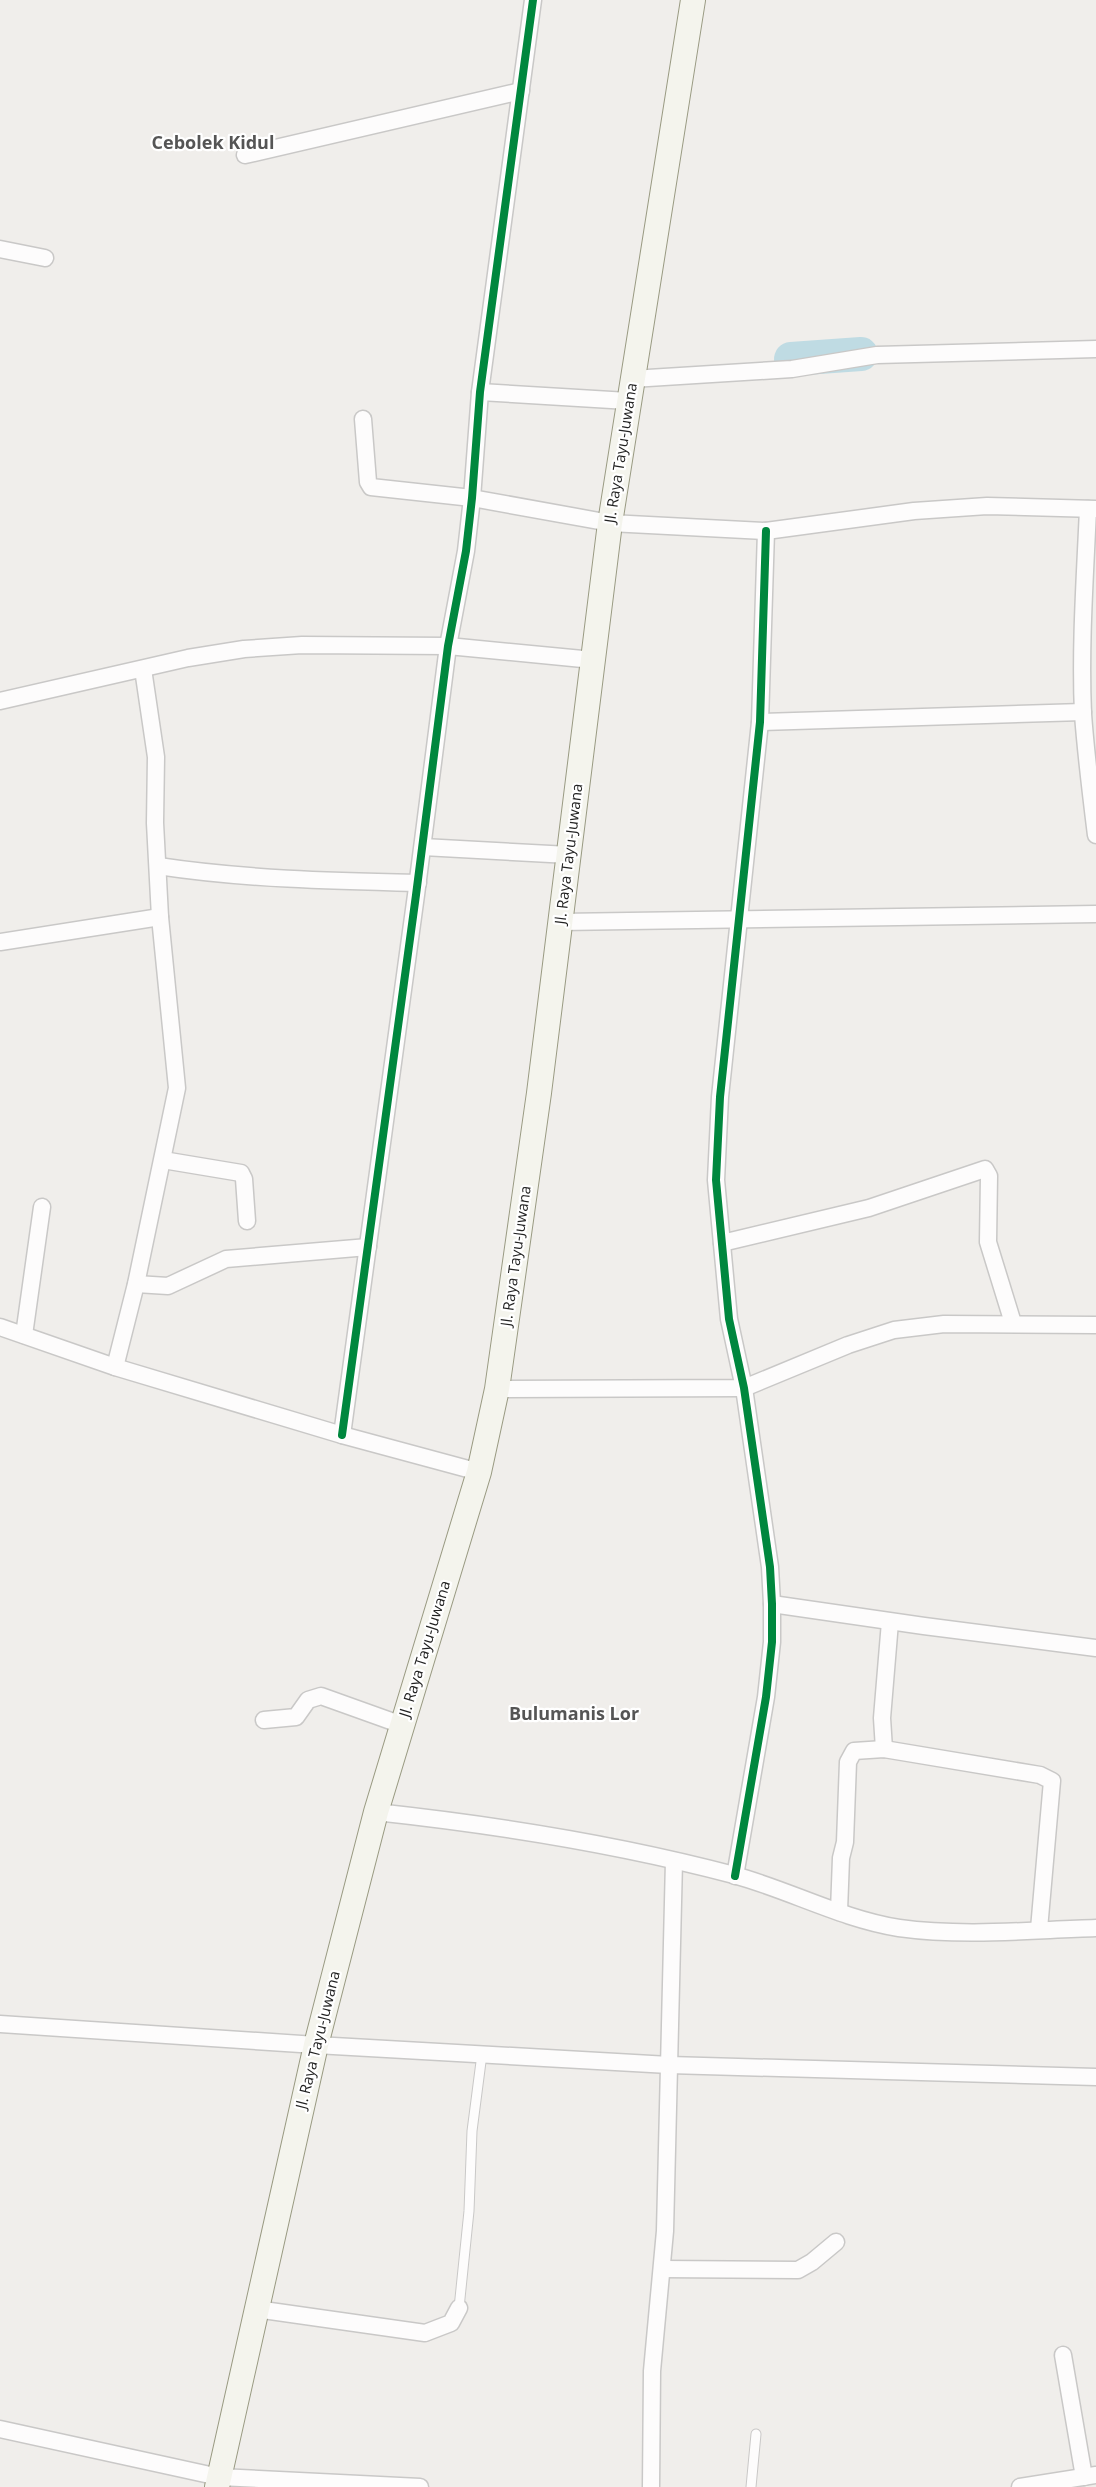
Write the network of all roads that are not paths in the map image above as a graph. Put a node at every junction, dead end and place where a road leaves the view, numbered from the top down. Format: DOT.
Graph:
graph roads {
  1 [pos="532,0"];
  2 [pos="693,0"];
  3 [pos="521,91"];
  4 [pos="245,155"];
  5 [pos="0,250"];
  6 [pos="44,258"];
  7 [pos="1096,349"];
  8 [pos="630,390"];
  9 [pos="480,392"];
  10 [pos="364,419"];
  11 [pos="472,498"];
  12 [pos="1092,509"];
  13 [pos="610,523"];
  14 [pos="766,531"];
  15 [pos="448,646"];
  16 [pos="593,660"];
  17 [pos="143,669"];
  18 [pos="0,701"];
  19 [pos="1083,712"];
  20 [pos="760,722"];
  21 [pos="1092,768"];
  22 [pos="1096,835"];
  23 [pos="422,847"];
  24 [pos="569,855"];
  25 [pos="158,866"];
  26 [pos="418,883"];
  27 [pos="1096,914"];
  28 [pos="160,917"];
  29 [pos="738,920"];
  30 [pos="561,922"];
  31 [pos="0,942"];
  32 [pos="163,1160"];
  33 [pos="42,1207"];
  34 [pos="247,1221"];
  35 [pos="722,1243"];
  36 [pos="368,1247"];
  37 [pos="136,1284"];
  38 [pos="1013,1323"];
  39 [pos="1096,1325"];
  40 [pos="0,1327"];
  41 [pos="24,1336"];
  42 [pos="115,1367"];
  43 [pos="744,1388"];
  44 [pos="497,1389"];
  45 [pos="342,1435"];
  46 [pos="479,1472"];
  47 [pos="772,1604"];
  48 [pos="890,1622"];
  49 [pos="1096,1648"];
  50 [pos="264,1720"];
  51 [pos="402,1725"];
  52 [pos="884,1750"];
  53 [pos="376,1812"];
  54 [pos="674,1862"];
  55 [pos="735,1876"];
  56 [pos="839,1911"];
  57 [pos="1096,1928"];
  58 [pos="1039,1929"];
  59 [pos="0,2024"];
  60 [pos="316,2045"];
  61 [pos="482,2054"];
  62 [pos="669,2065"];
  63 [pos="1096,2077"];
  64 [pos="836,2242"];
  65 [pos="662,2269"];
  66 [pos="458,2308"];
  67 [pos="256,2309"];
  68 [pos="1063,2354"];
  69 [pos="0,2429"];
  70 [pos="756,2434"];
  71 [pos="1090,2476"];
  72 [pos="218,2482"];
  73 [pos="382,2486"];
  74 [pos="420,2487"];
  75 [pos="651,2487"];
  76 [pos="751,2487"];
  77 [pos="1020,2487"];
  1 -- 3 [label="street"];
  2 -- 8 [label="main road, Jl. Raya Tayu-Juwana"];
  3 -- 4 [label="street"];
  3 -- 9 [label="street"];
  5 -- 6 [label="street"];
  7 -- 8 [label="street"];
  8 -- 9 [label="street"];
  8 -- 13 [label="main road, Jl. Raya Tayu-Juwana"];
  9 -- 11 [label="street"];
  10 -- 11 [label="street"];
  11 -- 13 [label="street"];
  11 -- 15 [label="street"];
  12 -- 14 [label="street"];
  12 -- 19 [label="street"];
  13 -- 14 [label="street"];
  13 -- 16 [label="main road, Jl. Raya Tayu-Juwana"];
  14 -- 20 [label="street"];
  15 -- 16 [label="street"];
  15 -- 17 [label="street"];
  15 -- 23 [label="street"];
  16 -- 24 [label="main road, Jl. Raya Tayu-Juwana"];
  17 -- 18 [label="street"];
  17 -- 25 [label="street"];
  19 -- 20 [label="street"];
  19 -- 21 [label="street"];
  20 -- 29 [label="street"];
  21 -- 22 [label="street"];
  23 -- 24 [label="street"];
  23 -- 26 [label="street"];
  24 -- 30 [label="main road, Jl. Raya Tayu-Juwana"];
  25 -- 26 [label="street"];
  25 -- 28 [label="street"];
  26 -- 36 [label="street"];
  27 -- 29 [label="street"];
  28 -- 31 [label="street"];
  28 -- 32 [label="street"];
  29 -- 30 [label="street"];
  29 -- 35 [label="street"];
  30 -- 44 [label="main road, Jl. Raya Tayu-Juwana"];
  32 -- 34 [label="street"];
  32 -- 37 [label="street"];
  33 -- 41 [label="street"];
  35 -- 38 [label="street"];
  35 -- 43 [label="street"];
  36 -- 37 [label="street"];
  36 -- 45 [label="street"];
  37 -- 42 [label="street"];
  38 -- 39 [label="street"];
  38 -- 43 [label="street"];
  40 -- 41 [label="street"];
  41 -- 42 [label="street"];
  42 -- 45 [label="street"];
  43 -- 44 [label="street"];
  43 -- 47 [label="street"];
  44 -- 46 [label="main road, Jl. Raya Tayu-Juwana"];
  45 -- 46 [label="street"];
  46 -- 51 [label="main road, Jl. Raya Tayu-Juwana"];
  47 -- 48 [label="street"];
  47 -- 55 [label="street"];
  48 -- 49 [label="street"];
  48 -- 52 [label="street"];
  50 -- 51 [label="street"];
  51 -- 53 [label="main road, Jl. Raya Tayu-Juwana"];
  52 -- 56 [label="street"];
  52 -- 58 [label="street"];
  53 -- 54 [label="street"];
  53 -- 60 [label="main road, Jl. Raya Tayu-Juwana"];
  54 -- 55 [label="street"];
  54 -- 62 [label="street"];
  55 -- 56 [label="street"];
  56 -- 58 [label="street"];
  57 -- 58 [label="street"];
  59 -- 60 [label="street"];
  60 -- 61 [label="street"];
  60 -- 67 [label="main road, Jl. Raya Tayu-Juwana"];
  61 -- 62 [label="street"];
  61 -- 66 [label="lane"];
  62 -- 63 [label="street"];
  62 -- 65 [label="street"];
  64 -- 65 [label="street"];
  65 -- 75 [label="street"];
  66 -- 67 [label="street"];
  67 -- 72 [label="main road, Jl. Raya Tayu-Juwana"];
  68 -- 71 [label="street"];
  69 -- 72 [label="street"];
  70 -- 76 [label="lane"];
  71 -- 77 [label="street"];
  72 -- 73 [label="street"];
  73 -- 74 [label="street"];
}
